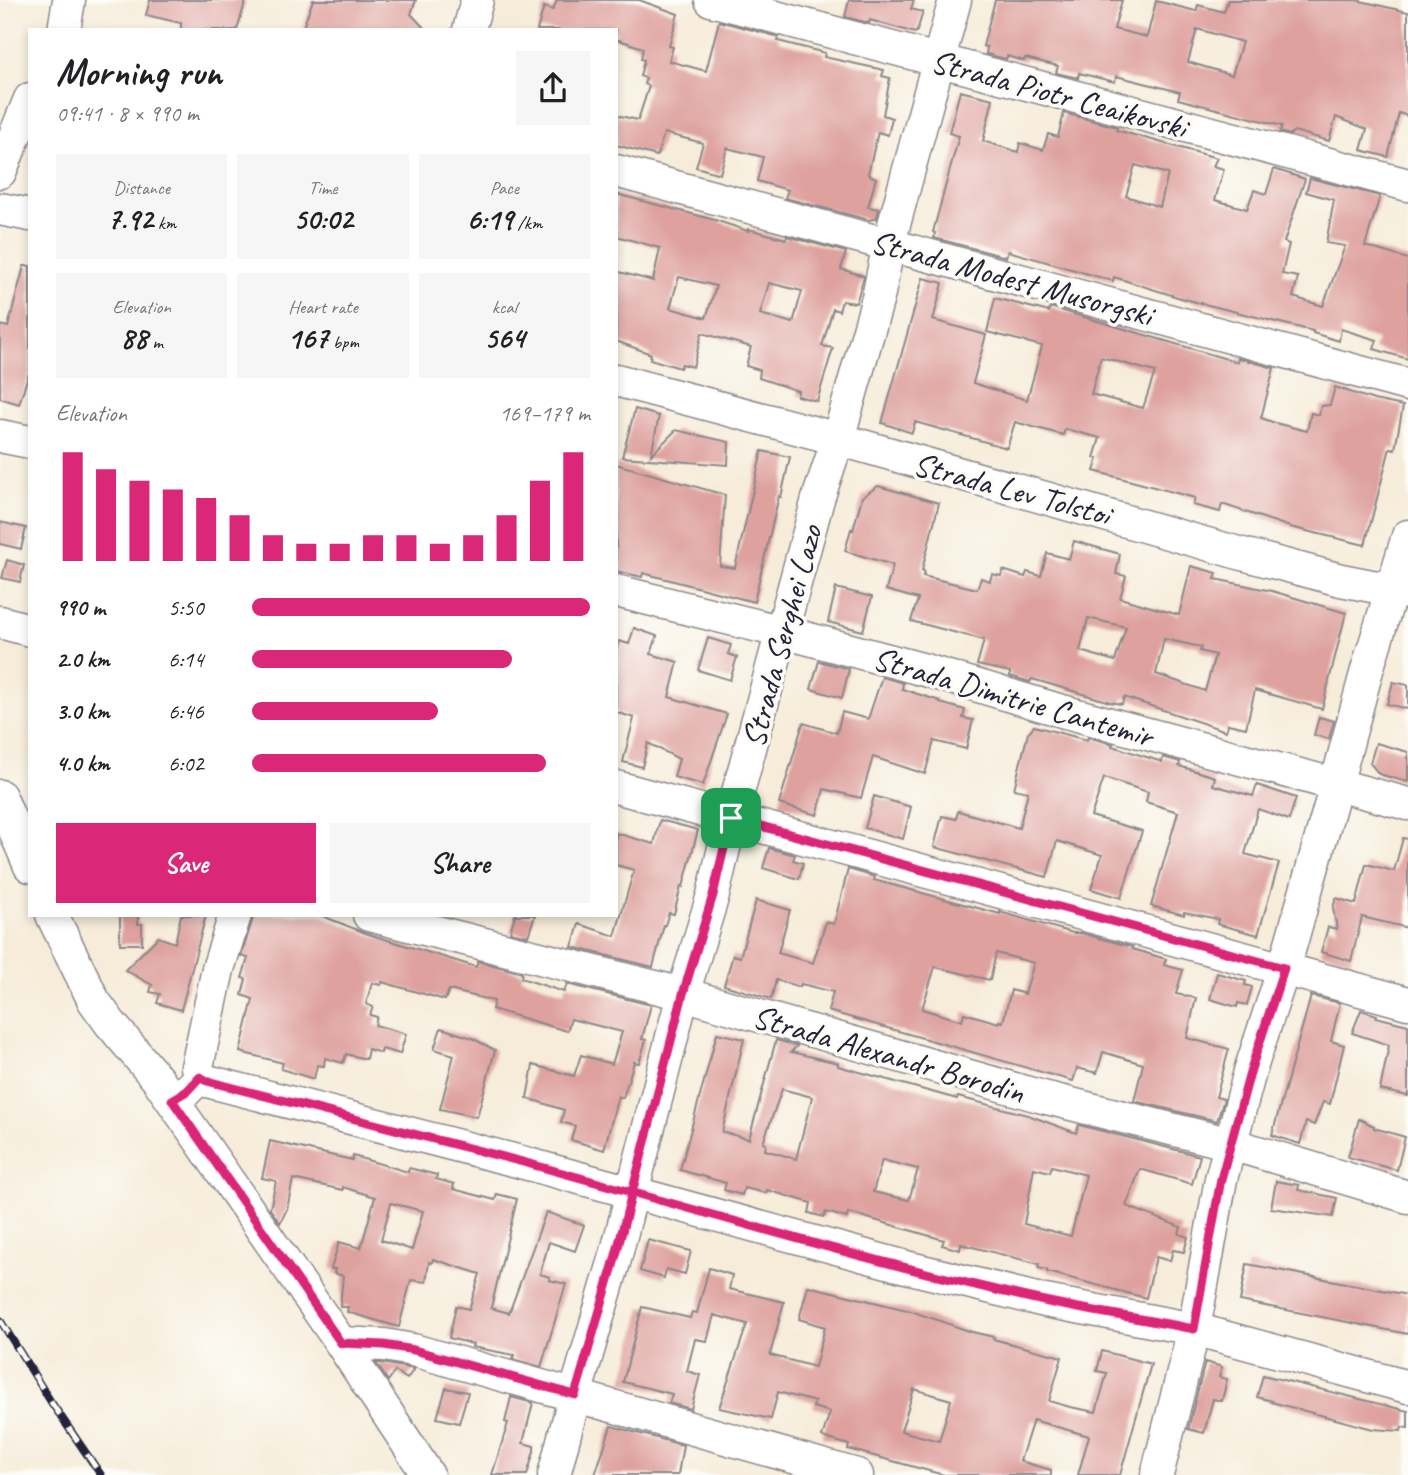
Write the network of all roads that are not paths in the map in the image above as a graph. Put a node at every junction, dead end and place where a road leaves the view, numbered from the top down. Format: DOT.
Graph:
graph roads {
  1 [pos="477,0"];
  2 [pos="710,0"];
  3 [pos="955,0"];
  4 [pos="470,28"];
  5 [pos="938,61"];
  6 [pos="28,104"];
  7 [pos="0,172"];
  8 [pos="618,172"];
  9 [pos="1408,185"];
  10 [pos="0,209"];
  11 [pos="28,215"];
  12 [pos="889,243"];
  13 [pos="618,381"];
  14 [pos="1408,385"];
  15 [pos="0,436"];
  16 [pos="838,439"];
  17 [pos="28,442"];
  18 [pos="1408,536"];
  19 [pos="618,591"];
  20 [pos="1400,591"];
  21 [pos="0,622"];
  22 [pos="28,629"];
  23 [pos="783,632"];
  24 [pos="1336,785"];
  25 [pos="618,788"];
  26 [pos="0,796"];
  27 [pos="1408,804"];
  28 [pos="731,818"];
  29 [pos="21,827"];
  30 [pos="28,857"];
  31 [pos="53,917"];
  32 [pos="234,917"];
  33 [pos="377,917"];
  34 [pos="1284,968"];
  35 [pos="683,994"];
  36 [pos="1408,1003"];
  37 [pos="200,1077"];
  38 [pos="172,1100"];
  39 [pos="1231,1144"];
  40 [pos="632,1192"];
  41 [pos="1408,1197"];
  42 [pos="1194,1329"];
  43 [pos="341,1343"];
  44 [pos="1408,1387"];
  45 [pos="575,1395"];
  46 [pos="428,1475"];
  47 [pos="554,1475"];
  48 [pos="858,1475"];
  49 [pos="1157,1475"];
  1 -- 4 [label="street"];
  2 -- 5 [label="street, Strada Piotr Ceaikovski"];
  3 -- 5 [label="street, Strada Serghei Lazo"];
  5 -- 9 [label="street, Strada Piotr Ceaikovski"];
  5 -- 12 [label="street, Strada Serghei Lazo"];
  6 -- 7 [label="street"];
  8 -- 12 [label="street, Strada Modest Musorgski"];
  10 -- 11 [label="street"];
  12 -- 14 [label="street, Strada Modest Musorgski"];
  12 -- 16 [label="street, Strada Serghei Lazo"];
  13 -- 16 [label="street, Strada Lev Tolstoi"];
  15 -- 17 [label="street"];
  16 -- 20 [label="street, Strada Lev Tolstoi"];
  16 -- 23 [label="street, Strada Serghei Lazo"];
  18 -- 20 [label="street"];
  19 -- 23 [label="street, Strada Dimitrie Cantemir"];
  20 -- 24 [label="street"];
  21 -- 22 [label="street"];
  23 -- 24 [label="street, Strada Dimitrie Cantemir"];
  23 -- 28 [label="street, Strada Serghei Lazo"];
  24 -- 27 [label="street, Strada Dimitrie Cantemir"];
  24 -- 34 [label="street"];
  25 -- 28 [label="street"];
  26 -- 29 [label="street"];
  28 -- 34 [label="street"];
  28 -- 35 [label="street, Strada Serghei Lazo"];
  29 -- 30 [label="street"];
  31 -- 38 [label="street"];
  32 -- 37 [label="street"];
  33 -- 35 [label="street, Strada Alexandr Borodin"];
  34 -- 36 [label="street"];
  34 -- 39 [label="street"];
  35 -- 39 [label="street, Strada Alexandr Borodin"];
  35 -- 40 [label="street, Strada Serghei Lazo"];
  37 -- 38 [label="street"];
  37 -- 40 [label="street"];
  38 -- 43 [label="street"];
  39 -- 41 [label="street, Strada Alexandr Borodin"];
  39 -- 42 [label="street"];
  40 -- 42 [label="street"];
  40 -- 45 [label="street, Strada Serghei Lazo"];
  42 -- 44 [label="street"];
  42 -- 49 [label="street"];
  43 -- 45 [label="street"];
  43 -- 46 [label="street"];
  45 -- 47 [label="street, Strada Serghei Lazo"];
  45 -- 48 [label="street"];
}
